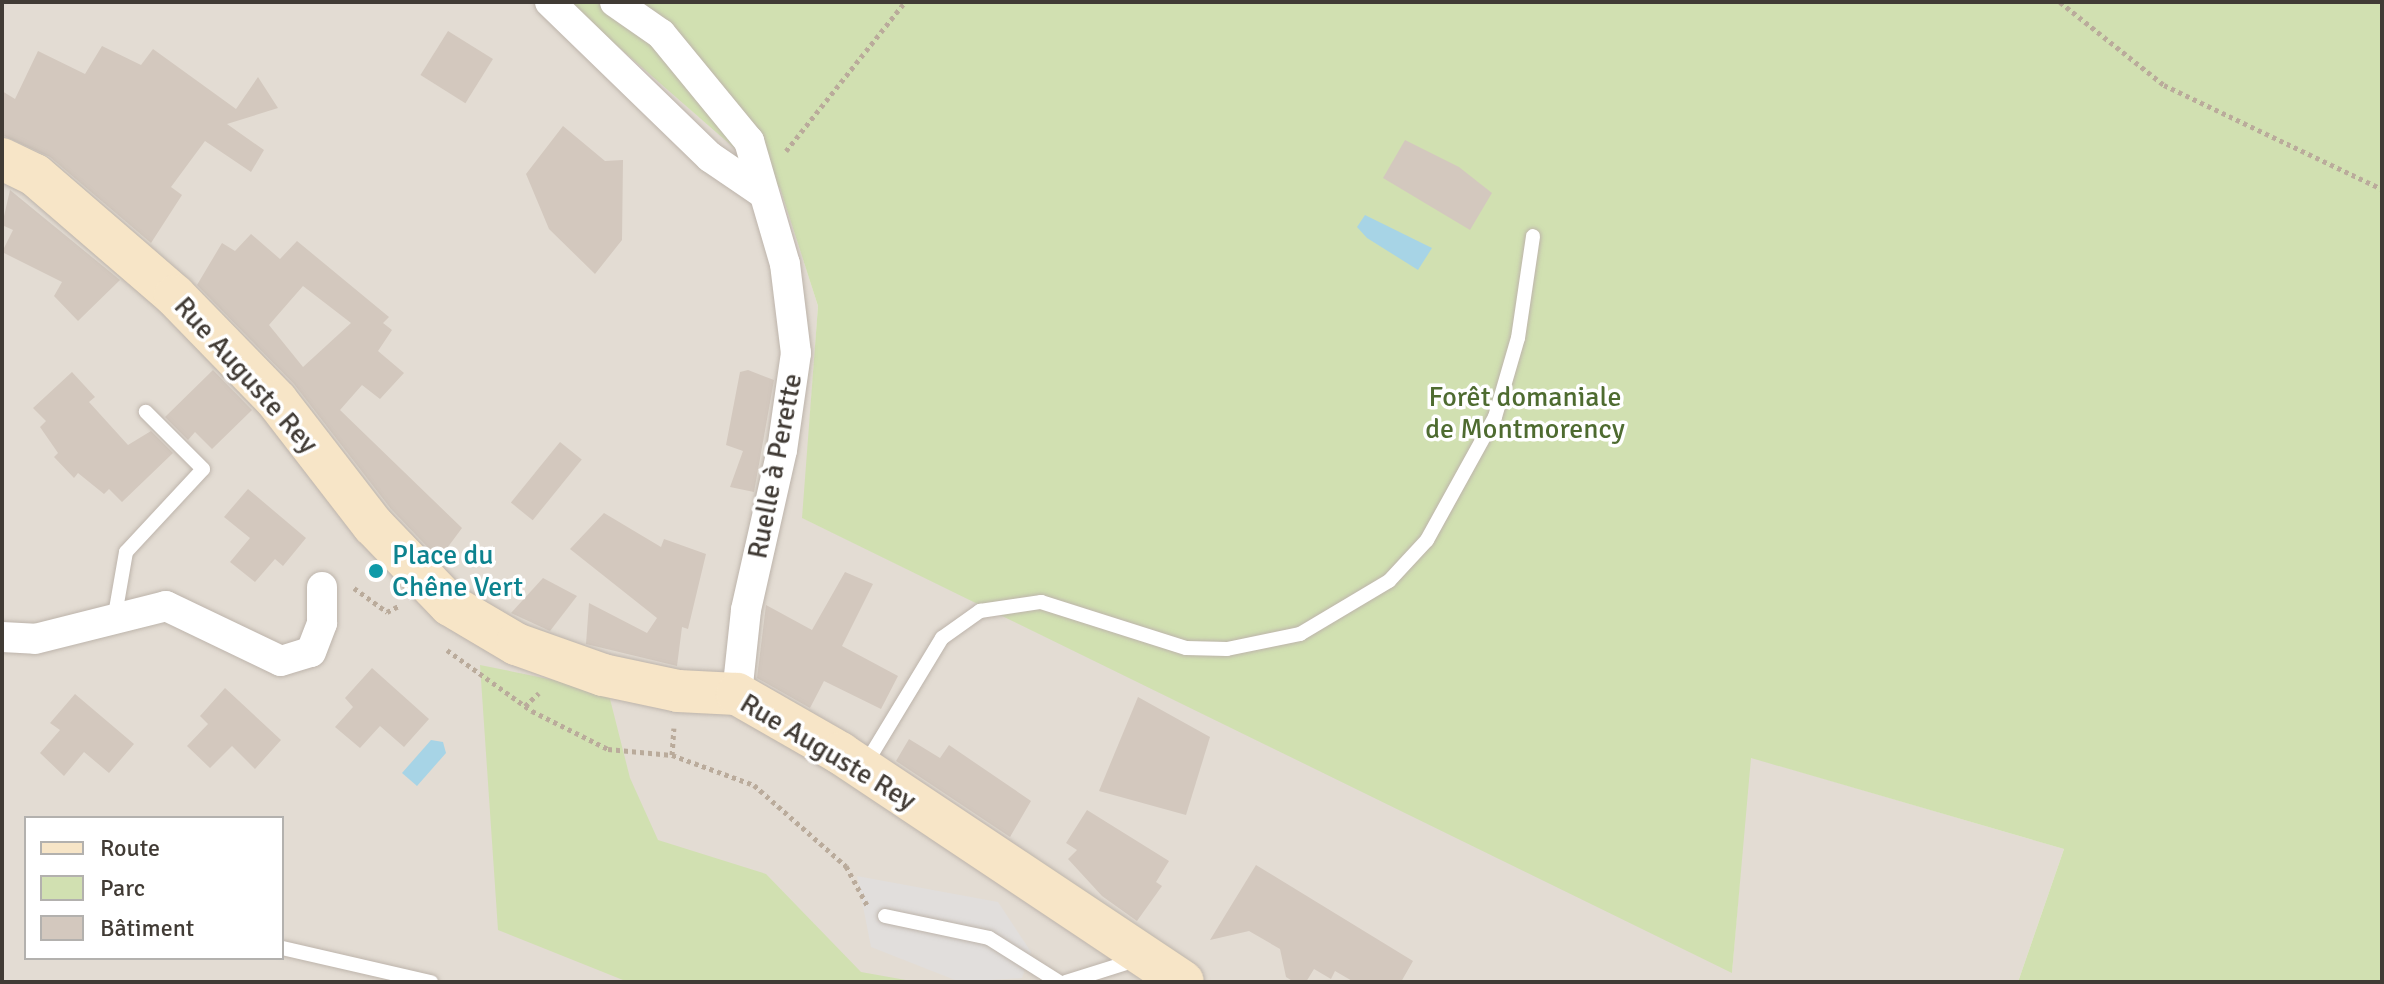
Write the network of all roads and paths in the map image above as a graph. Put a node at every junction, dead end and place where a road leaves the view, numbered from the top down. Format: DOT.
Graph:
graph roads {
  1 [pos="550,2"];
  2 [pos="615,2"];
  3 [pos="905,2"];
  4 [pos="2060,2"];
  5 [pos="2,159"];
  6 [pos="762,188"];
  7 [pos="2382,189"];
  8 [pos="1533,236"];
  9 [pos="146,412"];
  10 [pos="322,587"];
  11 [pos="358,591"];
  12 [pos="400,606"];
  13 [pos="115,615"];
  14 [pos="2,637"];
  15 [pos="737,694"];
  16 [pos="674,725"];
  17 [pos="608,749"];
  18 [pos="672,755"];
  19 [pos="863,769"];
  20 [pos="885,916"];
  21 [pos="284,948"];
  22 [pos="1140,970"];
  23 [pos="431,982"];
  24 [pos="1059,982"];
  25 [pos="1066,982"];
  26 [pos="1183,982"];
  1 -- 6 [label="street"];
  2 -- 6 [label="street, Ruelle à Perette"];
  3 -- 6 [label="path"];
  4 -- 7 [label="path"];
  5 -- 15 [label="street, Rue Auguste Rey"];
  6 -- 15 [label="street, Ruelle à Perette"];
  8 -- 19 [label="lane"];
  9 -- 13 [label="lane"];
  10 -- 13 [label="street"];
  11 -- 12 [label="path"];
  13 -- 14 [label="street"];
  15 -- 19 [label="street, Rue Auguste Rey"];
  16 -- 18 [label="path"];
  17 -- 18 [label="path"];
  18 -- 20 [label="path"];
  19 -- 22 [label="street, Rue Auguste Rey"];
  20 -- 24 [label="lane"];
  21 -- 23 [label="lane"];
  22 -- 25 [label="lane"];
  22 -- 26 [label="street, Rue Auguste Rey"];
}
